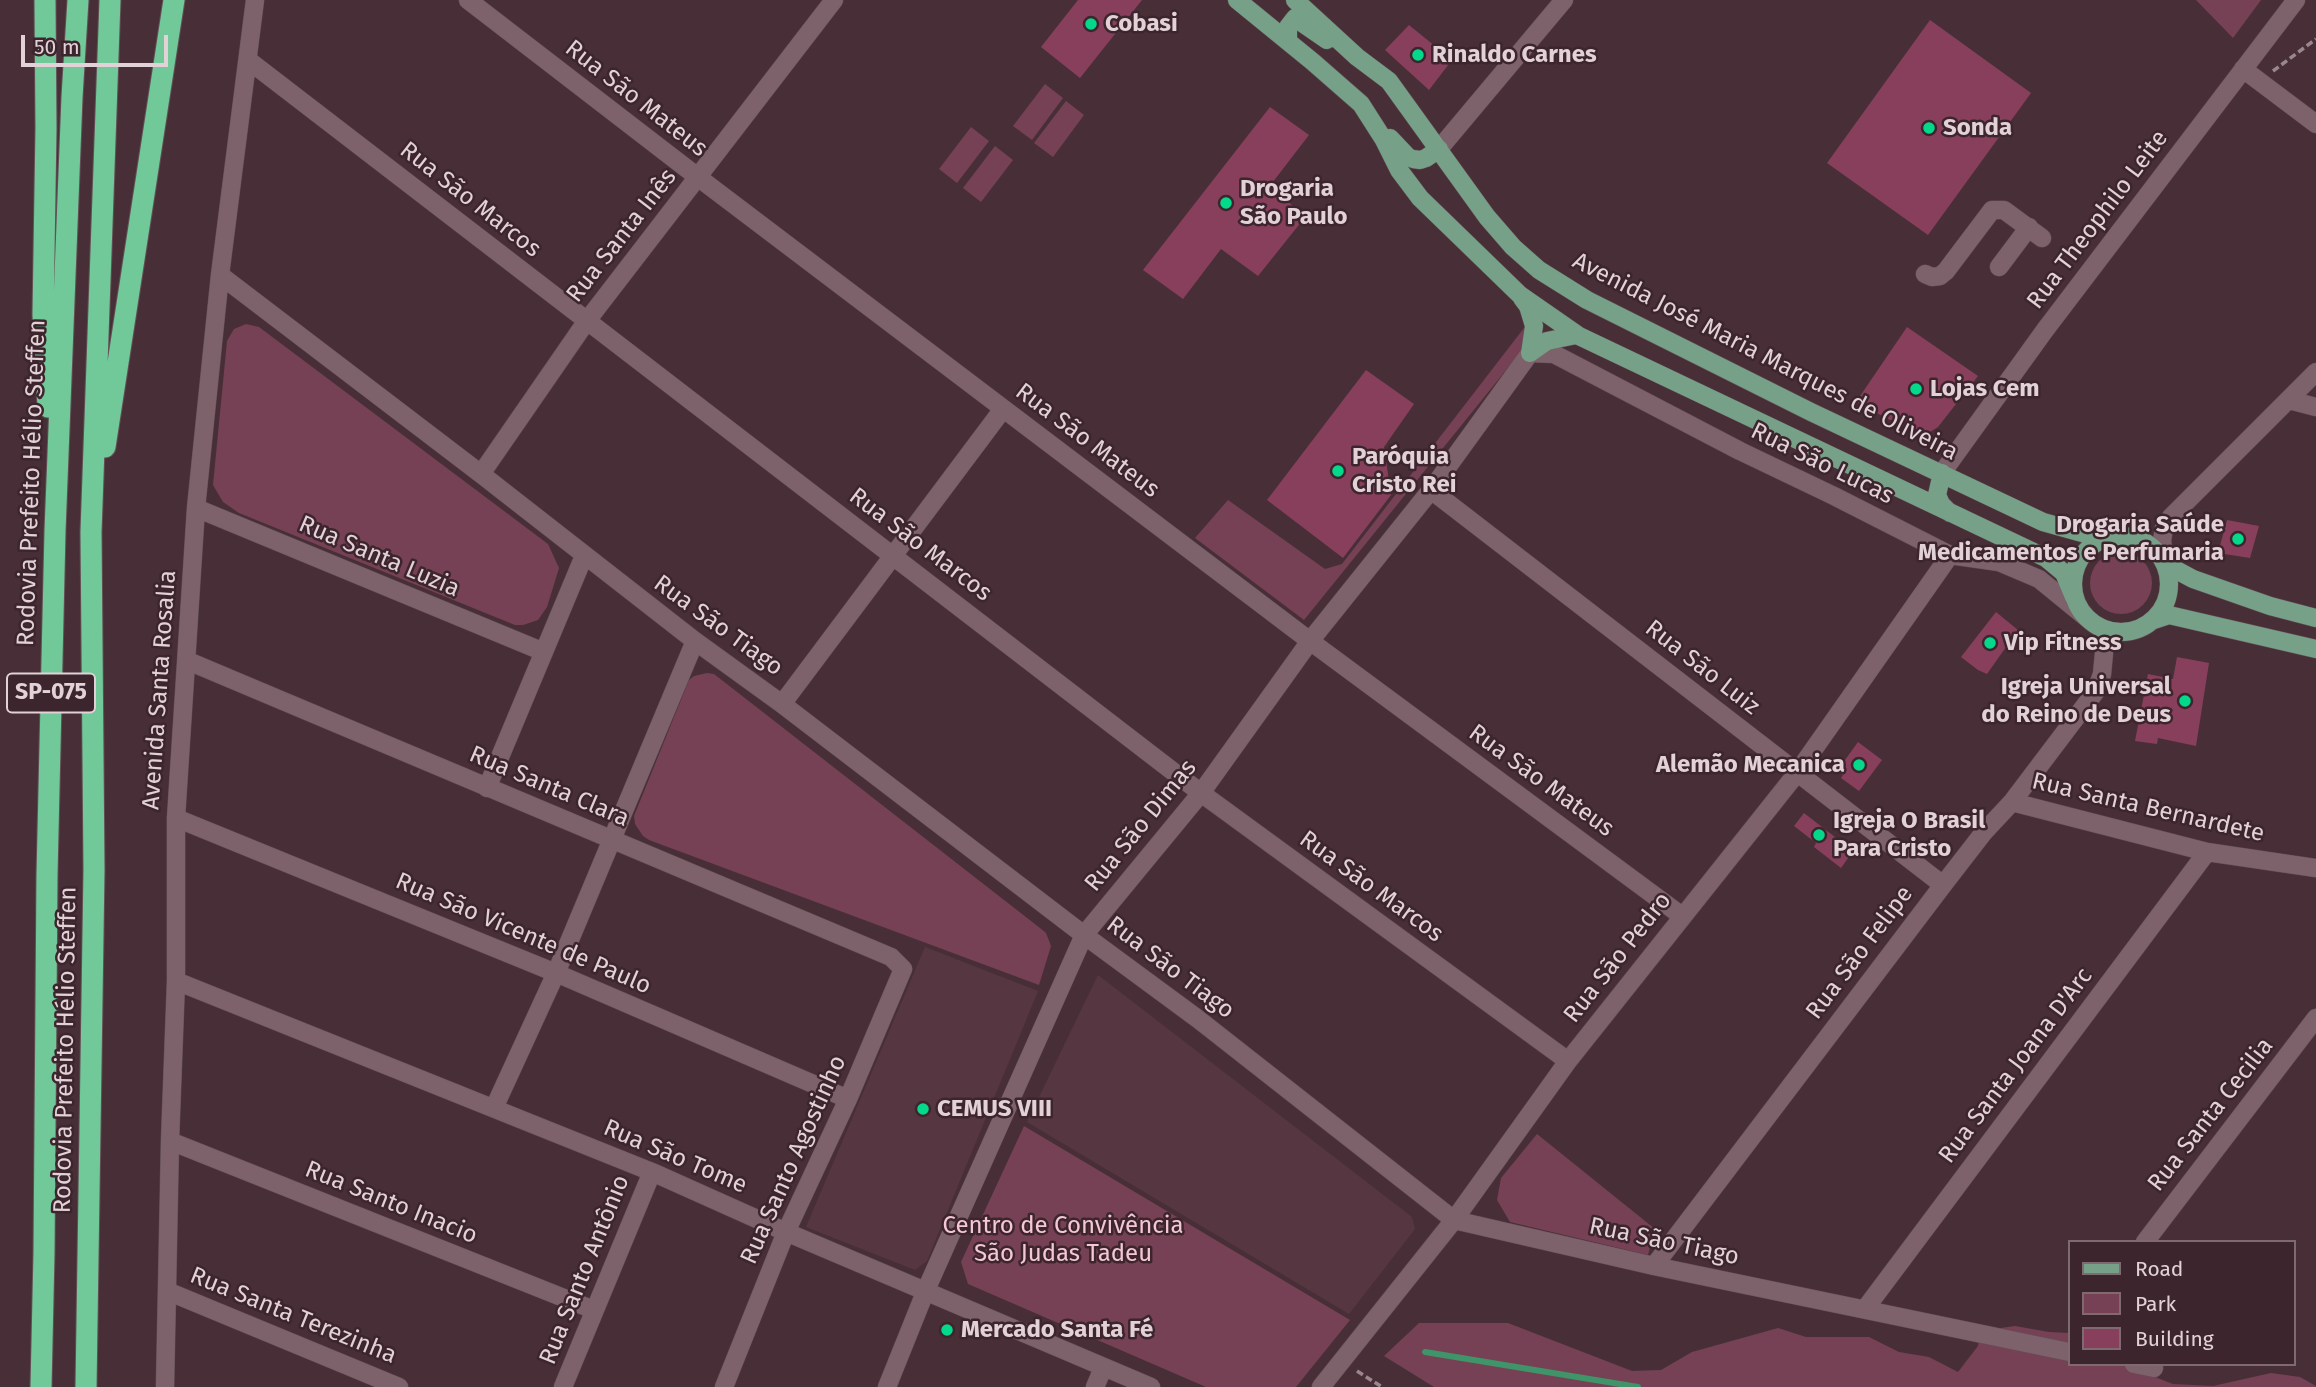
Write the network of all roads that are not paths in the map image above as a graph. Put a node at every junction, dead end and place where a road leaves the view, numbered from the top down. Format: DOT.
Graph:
graph roads {
  1 [pos="45,0"];
  2 [pos="78,0"];
  3 [pos="110,0"];
  4 [pos="174,0"];
  5 [pos="255,0"];
  6 [pos="468,0"];
  7 [pos="834,0"];
  8 [pos="1237,0"];
  9 [pos="1564,0"];
  10 [pos="2297,0"];
  11 [pos="1303,2"];
  12 [pos="1288,40"];
  13 [pos="1357,57"];
  14 [pos="248,60"];
  15 [pos="2244,69"];
  16 [pos="1367,112"];
  17 [pos="2316,124"];
  18 [pos="1439,149"];
  19 [pos="699,178"];
  20 [pos="1999,267"];
  21 [pos="1925,274"];
  22 [pos="220,275"];
  23 [pos="1520,295"];
  24 [pos="586,322"];
  25 [pos="1576,335"];
  26 [pos="1530,353"];
  27 [pos="2316,372"];
  28 [pos="2289,400"];
  29 [pos="2316,407"];
  30 [pos="1003,409"];
  31 [pos="1942,473"];
  32 [pos="481,474"];
  33 [pos="1431,490"];
  34 [pos="196,508"];
  35 [pos="1952,514"];
  36 [pos="55,531"];
  37 [pos="91,532"];
  38 [pos="2117,536"];
  39 [pos="1950,555"];
  40 [pos="584,556"];
  41 [pos="894,556"];
  42 [pos="2165,564"];
  43 [pos="2074,597"];
  44 [pos="2316,618"];
  45 [pos="2154,620"];
  46 [pos="2095,624"];
  47 [pos="695,641"];
  48 [pos="1310,641"];
  49 [pos="2316,649"];
  50 [pos="544,652"];
  51 [pos="188,661"];
  52 [pos="782,704"];
  53 [pos="1797,773"];
  54 [pos="487,788"];
  55 [pos="1200,793"];
  56 [pos="2012,802"];
  57 [pos="176,818"];
  58 [pos="611,841"];
  59 [pos="2207,852"];
  60 [pos="2316,868"];
  61 [pos="1943,884"];
  62 [pos="1682,916"];
  63 [pos="1084,936"];
  64 [pos="891,957"];
  65 [pos="556,973"];
  66 [pos="176,981"];
  67 [pos="2316,1018"];
  68 [pos="1568,1061"];
  69 [pos="848,1099"];
  70 [pos="494,1108"];
  71 [pos="170,1141"];
  72 [pos="652,1172"];
  73 [pos="1454,1220"];
  74 [pos="786,1232"];
  75 [pos="2147,1240"];
  76 [pos="1654,1266"];
  77 [pos="926,1290"];
  78 [pos="167,1291"];
  79 [pos="1865,1309"];
  80 [pos="594,1310"];
  81 [pos="2067,1347"];
  82 [pos="2144,1366"];
  83 [pos="1103,1368"];
  84 [pos="2154,1368"];
  85 [pos="41,1387"];
  86 [pos="86,1387"];
  87 [pos="165,1387"];
  88 [pos="399,1387"];
  89 [pos="563,1387"];
  90 [pos="724,1387"];
  91 [pos="887,1387"];
  92 [pos="1095,1387"];
  93 [pos="1151,1387"];
  94 [pos="1321,1387"];
  1 -- 36 [label="highway"];
  2 -- 36 [label="highway, Rodovia Prefeito Hélio Steffen / SP-075"];
  3 -- 37 [label="highway, Rodovia Prefeito Hélio Steffen / SP-075"];
  4 -- 37 [label="highway"];
  5 -- 14 [label="street, Avenida Santa Rosalia"];
  6 -- 19 [label="street, Rua São Mateus"];
  7 -- 19 [label="street, Rua Santa Inês"];
  8 -- 12 [label="main road"];
  9 -- 18 [label="street"];
  10 -- 15 [label="street, Rua Theophilo Leite"];
  11 -- 13 [label="main road, Avenida José Maria Marques de Oliveira"];
  12 -- 13 [label="main road"];
  12 -- 16 [label="main road"];
  13 -- 18 [label="main road, Avenida José Maria Marques de Oliveira"];
  14 -- 22 [label="street, Avenida Santa Rosalia"];
  14 -- 24 [label="street, Rua São Marcos"];
  15 -- 17 [label="street"];
  15 -- 31 [label="street, Rua Theophilo Leite"];
  16 -- 18 [label="main road"];
  16 -- 23 [label="main road"];
  18 -- 31 [label="main road, Avenida José Maria Marques de Oliveira"];
  19 -- 24 [label="street, Rua Santa Inês"];
  19 -- 30 [label="street, Rua São Mateus"];
  20 -- 21 [label="street"];
  22 -- 32 [label="street, Rua São Tiago"];
  22 -- 34 [label="street, Avenida Santa Rosalia"];
  23 -- 25 [label="main road"];
  23 -- 26 [label="main road"];
  24 -- 32 [label="street, Rua Santa Inês"];
  24 -- 41 [label="street, Rua São Marcos"];
  25 -- 26 [label="main road"];
  25 -- 35 [label="main road"];
  26 -- 33 [label="street, Rua São Dimas"];
  26 -- 39 [label="street, Rua São Lucas"];
  27 -- 28 [label="street"];
  28 -- 29 [label="street"];
  28 -- 42 [label="street"];
  30 -- 41 [label="street"];
  30 -- 48 [label="street, Rua São Mateus"];
  31 -- 35 [label="main road"];
  31 -- 38 [label="main road, Avenida José Maria Marques de Oliveira"];
  32 -- 40 [label="street, Rua São Tiago"];
  33 -- 48 [label="street, Rua São Dimas"];
  33 -- 53 [label="street, Rua São Luiz"];
  34 -- 50 [label="street, Rua Santa Luzia"];
  34 -- 51 [label="street, Avenida Santa Rosalia"];
  35 -- 43 [label="main road"];
  36 -- 85 [label="highway, Rodovia Prefeito Hélio Steffen / SP-075"];
  37 -- 86 [label="highway, Rodovia Prefeito Hélio Steffen / SP-075"];
  38 -- 42 [label="main road"];
  38 -- 43 [label="main road"];
  39 -- 46 [label="street, Rua São Lucas"];
  39 -- 53 [label="street, Rua São Pedro"];
  40 -- 47 [label="street, Rua São Tiago"];
  40 -- 50 [label="street"];
  41 -- 52 [label="street"];
  41 -- 55 [label="street, Rua São Marcos"];
  42 -- 44 [label="main road"];
  42 -- 45 [label="main road"];
  43 -- 46 [label="main road"];
  45 -- 46 [label="main road"];
  45 -- 49 [label="main road"];
  46 -- 56 [label="street, Rua São Felipe"];
  47 -- 52 [label="street, Rua São Tiago"];
  47 -- 58 [label="street"];
  48 -- 55 [label="street, Rua São Dimas"];
  48 -- 62 [label="street, Rua São Mateus"];
  50 -- 54 [label="street"];
  51 -- 54 [label="street, Rua Santa Clara"];
  51 -- 57 [label="street, Avenida Santa Rosalia"];
  52 -- 63 [label="street, Rua São Tiago"];
  53 -- 61 [label="street, Rua São Luiz"];
  53 -- 62 [label="street, Rua São Pedro"];
  54 -- 58 [label="street, Rua Santa Clara"];
  55 -- 63 [label="street, Rua São Dimas"];
  55 -- 68 [label="street, Rua São Marcos"];
  56 -- 59 [label="street, Rua Santa Bernardete"];
  56 -- 61 [label="street, Rua São Felipe"];
  57 -- 65 [label="street, Rua São Vicente de Paulo"];
  57 -- 66 [label="street, Avenida Santa Rosalia"];
  58 -- 64 [label="street, Rua Santa Clara"];
  58 -- 65 [label="street"];
  59 -- 60 [label="street, Rua Santa Bernardete"];
  59 -- 79 [label="street, Rua Santa Joana D'Arc"];
  61 -- 76 [label="street, Rua São Felipe"];
  62 -- 68 [label="street, Rua São Pedro"];
  63 -- 73 [label="street, Rua São Tiago"];
  63 -- 77 [label="street, Rua São Dimas"];
  64 -- 69 [label="street, Rua Santo Agostinho"];
  65 -- 69 [label="street, Rua São Vicente de Paulo"];
  65 -- 70 [label="street"];
  66 -- 70 [label="street, Rua São Tome"];
  66 -- 71 [label="street, Avenida Santa Rosalia"];
  67 -- 75 [label="street, Rua Santa Cecilia"];
  68 -- 73 [label="street, Rua São Pedro"];
  69 -- 74 [label="street, Rua Santo Agostinho"];
  70 -- 72 [label="street, Rua São Tome"];
  71 -- 78 [label="street, Avenida Santa Rosalia"];
  71 -- 80 [label="street, Rua Santo Inacio"];
  72 -- 74 [label="street, Rua São Tome"];
  72 -- 80 [label="street, Rua Santo Antônio"];
  73 -- 76 [label="street, Rua São Tiago"];
  73 -- 94 [label="street, Rua São Pedro"];
  74 -- 77 [label="street, Rua São Tome"];
  74 -- 90 [label="street, Rua Santo Agostinho"];
  76 -- 79 [label="street, Rua São Tiago"];
  77 -- 83 [label="street, Rua São Tome"];
  77 -- 91 [label="street, Rua São Dimas"];
  78 -- 87 [label="street, Avenida Santa Rosalia"];
  78 -- 88 [label="street, Rua Santa Terezinha"];
  79 -- 81 [label="street, Rua São Tiago"];
  80 -- 89 [label="street, Rua Santo Antônio"];
  82 -- 84 [label="street"];
  83 -- 92 [label="street"];
  83 -- 93 [label="street, Rua São Tome"];
}
